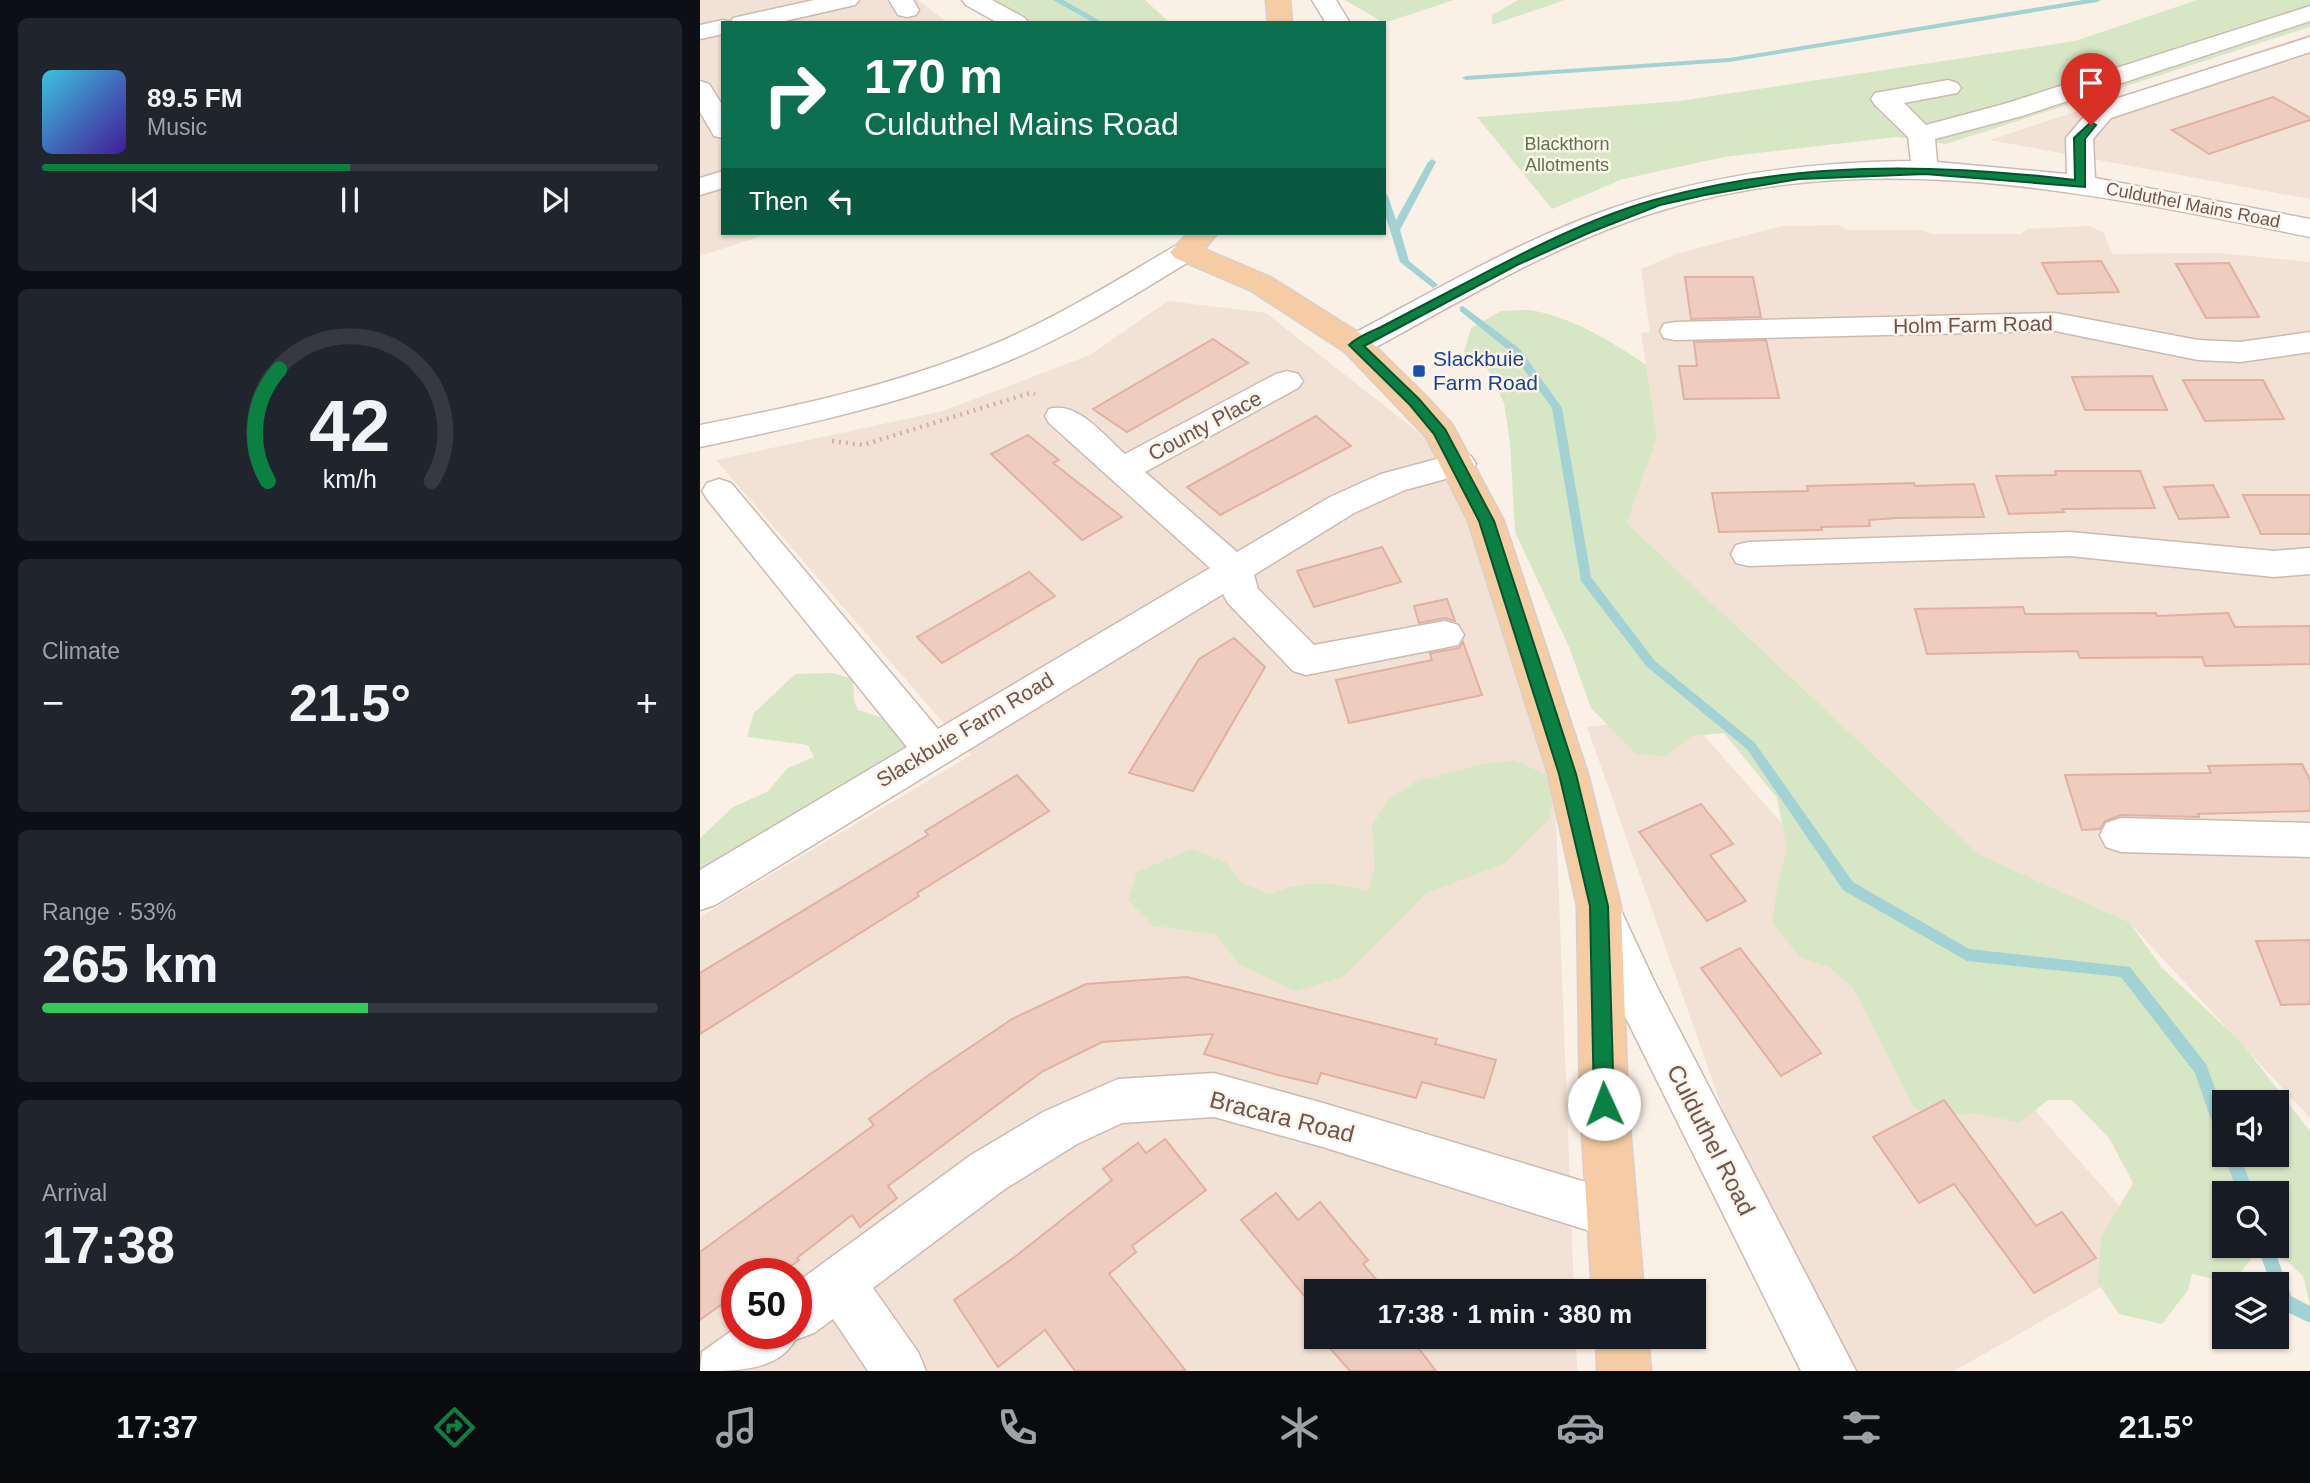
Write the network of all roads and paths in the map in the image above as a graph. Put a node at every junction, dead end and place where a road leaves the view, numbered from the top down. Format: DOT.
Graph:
graph roads {
  1 [pos="847,0"];
  2 [pos="974,0"];
  3 [pos="1278,0"];
  4 [pos="1324,0"];
  5 [pos="2310,13"];
  6 [pos="751,21"];
  7 [pos="1012,21"];
  8 [pos="1280,21"];
  9 [pos="1337,21"];
  10 [pos="721,27"];
  11 [pos="700,32"];
  12 [pos="2310,44"];
  13 [pos="1948,88"];
  14 [pos="700,89"];
  15 [pos="721,126"];
  16 [pos="1920,135"];
  17 [pos="1925,170"];
  18 [pos="721,180"];
  19 [pos="2081,184"];
  20 [pos="700,187"];
  21 [pos="2310,228"];
  22 [pos="1194,242"];
  23 [pos="1675,331"];
  24 [pos="2310,342"];
  25 [pos="1356,345"];
  26 [pos="1287,381"];
  27 [pos="807,416"];
  28 [pos="1061,416"];
  29 [pos="700,436"];
  30 [pos="1459,464"];
  31 [pos="1122,470"];
  32 [pos="719,491"];
  33 [pos="1749,554"];
  34 [pos="2310,561"];
  35 [pos="1234,569"];
  36 [pos="1445,635"];
  37 [pos="932,750"];
  38 [pos="2121,835"];
  39 [pos="2310,840"];
  40 [pos="700,892"];
  41 [pos="1599,906"];
  42 [pos="1612,1214"];
  43 [pos="1617,1279"];
  44 [pos="839,1283"];
  45 [pos="812,1303"];
  46 [pos="751,1349"];
  47 [pos="1623,1349"];
  48 [pos="721,1371"];
  49 [pos="899,1371"];
  50 [pos="1625,1371"];
  51 [pos="1829,1371"];
  1 -- 6 [label="street"];
  2 -- 7 [label="street"];
  3 -- 8 [label="main road"];
  4 -- 9 [label="street"];
  5 -- 16 [label="street"];
  10 -- 11 [label="street"];
  12 -- 19 [label="street"];
  13 -- 16 [label="street"];
  14 -- 15 [label="street"];
  16 -- 17 [label="street"];
  17 -- 19 [label="street, Culduthel Mains Road"];
  17 -- 25 [label="street, Culduthel Mains Road"];
  18 -- 20 [label="street"];
  19 -- 21 [label="street, Culduthel Mains Road"];
  22 -- 25 [label="main road, Culduthel Road"];
  22 -- 27 [label="street"];
  23 -- 24 [label="street, Holm Farm Road"];
  25 -- 30 [label="main road, Culduthel Road"];
  26 -- 31 [label="street, County Place"];
  27 -- 28 [label="path"];
  27 -- 29 [label="street"];
  28 -- 31 [label="street, County Place"];
  30 -- 35 [label="street, Slackbuie Farm Road"];
  30 -- 41 [label="main road, Culduthel Road"];
  31 -- 35 [label="street, County Place"];
  32 -- 37 [label="street"];
  33 -- 34 [label="street"];
  35 -- 36 [label="street"];
  35 -- 37 [label="street, Slackbuie Farm Road"];
  37 -- 40 [label="street, Slackbuie Farm Road"];
  38 -- 39 [label="street"];
  41 -- 42 [label="main road, Culduthel Road"];
  41 -- 51 [label="street, Culduthel Road"];
  42 -- 43 [label="main road, Culduthel Road"];
  42 -- 44 [label="street, Bracara Road"];
  44 -- 45 [label="street, Bracara Road"];
  44 -- 49 [label="street"];
  46 -- 48 [label="street"];
  47 -- 50 [label="main road"];
}
